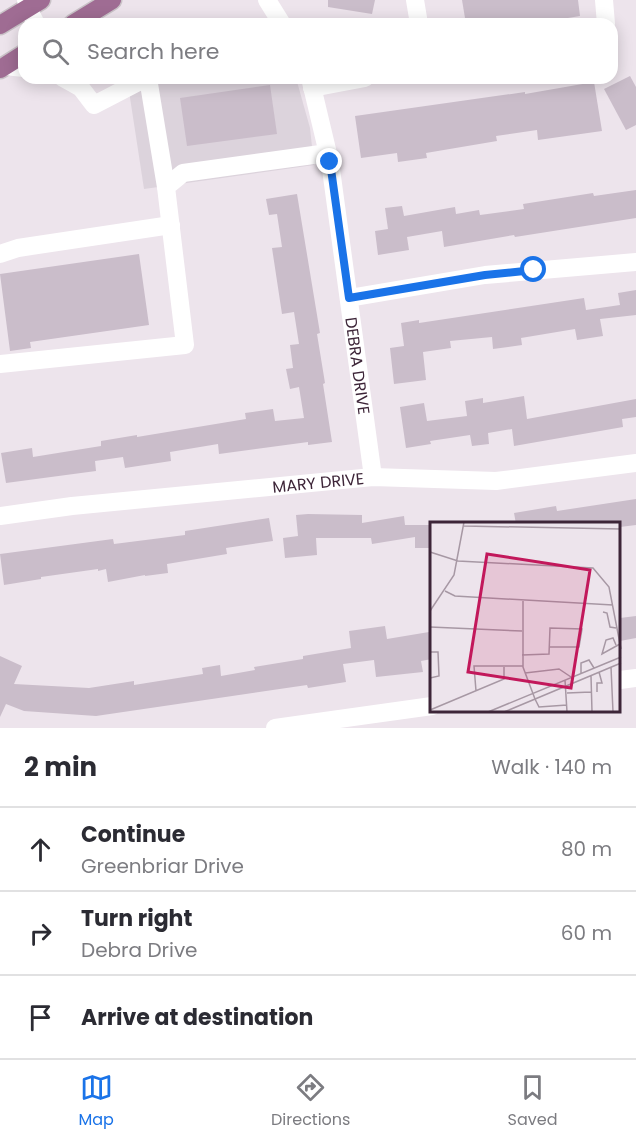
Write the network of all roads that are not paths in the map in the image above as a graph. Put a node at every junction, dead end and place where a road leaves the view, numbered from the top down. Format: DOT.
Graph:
graph roads {
  1 [pos="112,0"];
  2 [pos="267,0"];
  3 [pos="415,0"];
  4 [pos="604,0"];
  5 [pos="33,8"];
  6 [pos="85,18"];
  7 [pos="278,18"];
  8 [pos="418,18"];
  9 [pos="606,18"];
  10 [pos="0,25"];
  11 [pos="18,58"];
  12 [pos="3,68"];
  13 [pos="82,84"];
  14 [pos="135,84"];
  15 [pos="148,84"];
  16 [pos="311,84"];
  17 [pos="328,153"];
  18 [pos="166,187"];
  19 [pos="171,225"];
  20 [pos="0,254"];
  21 [pos="636,262"];
  22 [pos="349,298"];
  23 [pos="0,364"];
  24 [pos="636,463"];
  25 [pos="373,477"];
  26 [pos="0,516"];
  27 [pos="636,678"];
  28 [pos="621,680"];
  29 [pos="430,706"];
  30 [pos="275,728"];
  1 -- 6 [label="main road"];
  2 -- 7 [label="street"];
  3 -- 8 [label="street"];
  4 -- 9 [label="street"];
  5 -- 10 [label="main road"];
  11 -- 12 [label="main road"];
  13 -- 14 [label="street"];
  15 -- 18 [label="street"];
  16 -- 17 [label="street, DEBRA DRIVE"];
  17 -- 18 [label="street"];
  17 -- 22 [label="street, DEBRA DRIVE"];
  18 -- 19 [label="street"];
  19 -- 20 [label="street"];
  19 -- 23 [label="street"];
  21 -- 22 [label="street"];
  22 -- 25 [label="street, DEBRA DRIVE"];
  24 -- 25 [label="street, MARY DRIVE"];
  25 -- 26 [label="street, MARY DRIVE"];
  27 -- 28 [label="street"];
  29 -- 30 [label="street"];
}
